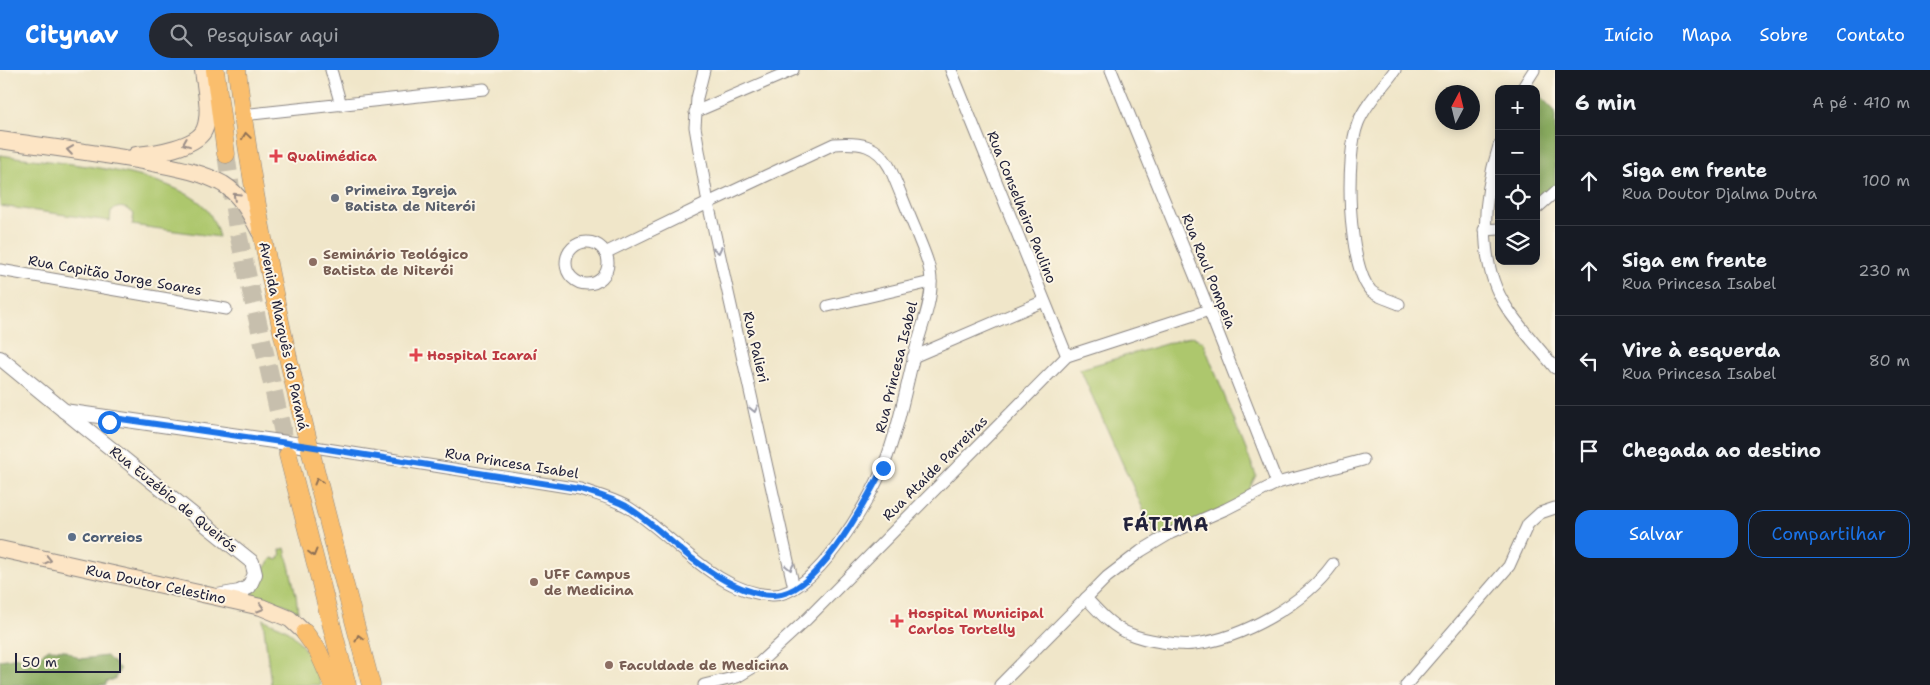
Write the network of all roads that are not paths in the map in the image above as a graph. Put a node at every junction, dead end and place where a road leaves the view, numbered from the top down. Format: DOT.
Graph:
graph roads {
  1 [pos="203,70"];
  2 [pos="215,70"];
  3 [pos="237,70"];
  4 [pos="331,70"];
  5 [pos="704,70"];
  6 [pos="793,70"];
  7 [pos="950,70"];
  8 [pos="1111,70"];
  9 [pos="1395,70"];
  10 [pos="1534,70"];
  11 [pos="1525,85"];
  12 [pos="484,89"];
  13 [pos="341,105"];
  14 [pos="695,112"];
  15 [pos="242,115"];
  16 [pos="0,140"];
  17 [pos="226,154"];
  18 [pos="118,157"];
  19 [pos="1495,159"];
  20 [pos="1555,192"];
  21 [pos="708,203"];
  22 [pos="1540,205"];
  23 [pos="1495,229"];
  24 [pos="1484,230"];
  25 [pos="262,236"];
  26 [pos="605,254"];
  27 [pos="0,270"];
  28 [pos="931,282"];
  29 [pos="1044,301"];
  30 [pos="1399,304"];
  31 [pos="828,306"];
  32 [pos="226,308"];
  33 [pos="1209,310"];
  34 [pos="1067,356"];
  35 [pos="0,358"];
  36 [pos="913,358"];
  37 [pos="6,368"];
  38 [pos="1555,368"];
  39 [pos="63,411"];
  40 [pos="114,418"];
  41 [pos="103,442"];
  42 [pos="308,446"];
  43 [pos="288,455"];
  44 [pos="1363,460"];
  45 [pos="1277,483"];
  46 [pos="1555,508"];
  47 [pos="0,549"];
  48 [pos="1333,564"];
  49 [pos="794,588"];
  50 [pos="214,596"];
  51 [pos="1086,598"];
  52 [pos="305,634"];
  53 [pos="333,685"];
  54 [pos="347,685"];
  55 [pos="371,685"];
  56 [pos="704,685"];
  57 [pos="1000,685"];
  58 [pos="1406,685"];
  1 -- 18 [label="main road, one-way"];
  2 -- 17 [label="main road"];
  3 -- 15 [label="main road, Avenida Marquês do Paraná"];
  4 -- 13 [label="street"];
  5 -- 14 [label="street, Rua Palieri"];
  6 -- 14 [label="street"];
  7 -- 29 [label="street, Rua Conselheiro Paulino"];
  8 -- 33 [label="street, Rua Raul Pompeia"];
  9 -- 30 [label="street"];
  10 -- 11 [label="street"];
  12 -- 13 [label="street"];
  13 -- 15 [label="street"];
  14 -- 21 [label="street, Rua Palieri"];
  25 -- 15 [label="main road, Avenida Marquês do Paraná, one-way"];
  18 -- 16 [label="main road, one-way"];
  25 -- 18 [label="main road, one-way"];
  19 -- 24 [label="street"];
  20 -- 22 [label="street"];
  21 -- 26 [label="street, Rua Princesa Isabel"];
  21 -- 28 [label="street, Rua Princesa Isabel"];
  21 -- 49 [label="street, Rua Palieri, one-way"];
  23 -- 24 [label="street"];
  24 -- 38 [label="street"];
  25 -- 42 [label="main road, Avenida Marquês do Paraná"];
  27 -- 32 [label="street, Rua Capitão Jorge Soares"];
  28 -- 31 [label="street"];
  28 -- 36 [label="street, Rua Princesa Isabel"];
  29 -- 34 [label="street, Rua Conselheiro Paulino"];
  29 -- 36 [label="street"];
  33 -- 34 [label="street, Rua Ataíde Parreiras"];
  33 -- 45 [label="street, Rua Raul Pompeia"];
  34 -- 56 [label="street, Rua Ataíde Parreiras"];
  35 -- 37 [label="street, Rua Euzébio de Queirós"];
  36 -- 49 [label="street, Rua Princesa Isabel"];
  37 -- 39 [label="street, Rua Euzébio de Queirós"];
  39 -- 40 [label="street"];
  39 -- 41 [label="street, Rua Euzébio de Queirós"];
  40 -- 41 [label="street"];
  40 -- 42 [label="street"];
  41 -- 50 [label="street, Rua Euzébio de Queirós"];
  42 -- 49 [label="street, Rua Princesa Isabel"];
  55 -- 42 [label="main road, Avenida Marquês do Paraná, one-way"];
  43 -- 54 [label="main road, one-way"];
  44 -- 45 [label="street"];
  45 -- 51 [label="street"];
  46 -- 58 [label="street"];
  47 -- 50 [label="main road, Rua Doutor Celestino, one-way"];
  48 -- 51 [label="street"];
  50 -- 52 [label="main road, Rua Doutor Celestino, one-way"];
  51 -- 57 [label="street"];
  52 -- 53 [label="main road"];
}
